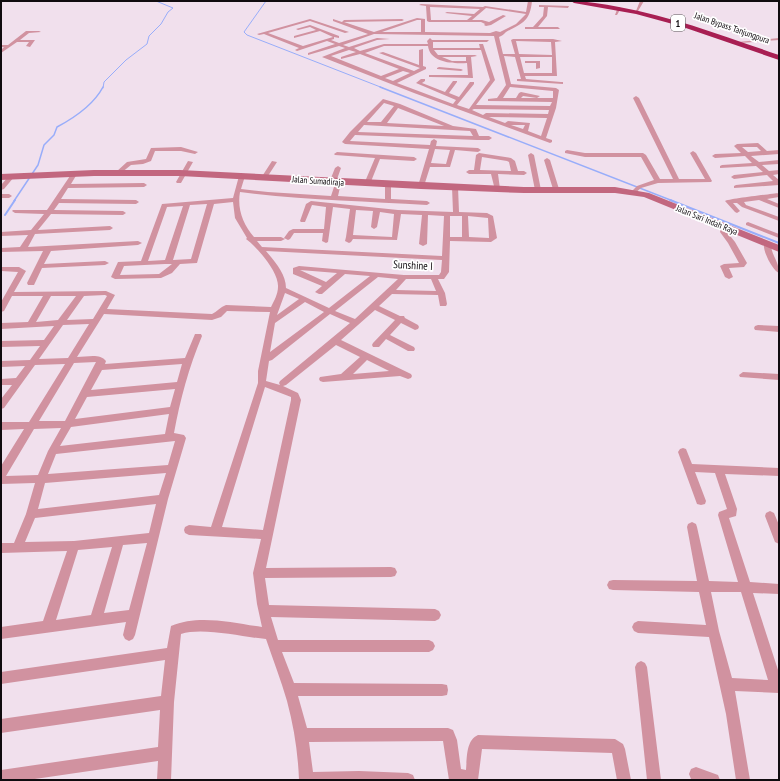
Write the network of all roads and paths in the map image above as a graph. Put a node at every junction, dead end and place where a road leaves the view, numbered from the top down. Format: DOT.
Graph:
graph roads {
  1 [pos="529,1"];
  2 [pos="574,1"];
  3 [pos="584,1"];
  4 [pos="642,1"];
  5 [pos="421,5"];
  6 [pos="428,6"];
  7 [pos="540,6"];
  8 [pos="482,8"];
  9 [pos="568,8"];
  10 [pos="546,9"];
  11 [pos="528,10"];
  12 [pos="637,10"];
  13 [pos="565,12"];
  14 [pos="475,14"];
  15 [pos="506,16"];
  16 [pos="551,17"];
  17 [pos="524,19"];
  18 [pos="531,20"];
  19 [pos="339,21"];
  20 [pos="409,21"];
  21 [pos="433,21"];
  22 [pos="447,21"];
  23 [pos="468,21"];
  24 [pos="539,21"];
  25 [pos="488,23"];
  26 [pos="330,26"];
  27 [pos="481,27"];
  28 [pos="527,28"];
  29 [pos="534,28"];
  30 [pos="558,28"];
  31 [pos="276,29"];
  32 [pos="319,30"];
  33 [pos="39,32"];
  34 [pos="432,32"];
  35 [pos="265,33"];
  36 [pos="285,33"];
  37 [pos="308,33"];
  38 [pos="370,33"];
  39 [pos="259,34"];
  40 [pos="408,34"];
  41 [pos="423,34"];
  42 [pos="498,34"];
  43 [pos="509,34"];
  44 [pos="296,37"];
  45 [pos="337,37"];
  46 [pos="779,39"];
  47 [pos="305,40"];
  48 [pos="327,40"];
  49 [pos="16,41"];
  50 [pos="480,41"];
  51 [pos="486,41"];
  52 [pos="560,41"];
  53 [pos="740,42"];
  54 [pos="553,43"];
  55 [pos="294,44"];
  56 [pos="337,44"];
  57 [pos="430,45"];
  58 [pos="464,45"];
  59 [pos="1,46"];
  60 [pos="9,46"];
  61 [pos="28,46"];
  62 [pos="303,48"];
  63 [pos="348,49"];
  64 [pos="297,50"];
  65 [pos="421,50"];
  66 [pos="483,50"];
  67 [pos="489,51"];
  68 [pos="495,51"];
  69 [pos="532,51"];
  70 [pos="1,52"];
  71 [pos="359,53"];
  72 [pos="381,53"];
  73 [pos="501,53"];
  74 [pos="310,54"];
  75 [pos="348,56"];
  76 [pos="468,56"];
  77 [pos="475,56"];
  78 [pos="517,56"];
  79 [pos="554,56"];
  80 [pos="779,57"];
  81 [pos="343,58"];
  82 [pos="438,58"];
  83 [pos="364,59"];
  84 [pos="381,61"];
  85 [pos="468,62"];
  86 [pos="451,63"];
  87 [pos="374,64"];
  88 [pos="520,65"];
  89 [pos="366,67"];
  90 [pos="421,67"];
  91 [pos="439,68"];
  92 [pos="359,69"];
  93 [pos="403,69"];
  94 [pos="452,69"];
  95 [pos="461,70"];
  96 [pos="554,70"];
  97 [pos="414,73"];
  98 [pos="370,74"];
  99 [pos="390,74"];
  100 [pos="522,74"];
  101 [pos="431,76"];
  102 [pos="381,78"];
  103 [pos="439,78"];
  104 [pos="423,80"];
  105 [pos="493,80"];
  106 [pos="524,80"];
  107 [pos="508,81"];
  108 [pos="455,82"];
  109 [pos="393,83"];
  110 [pos="472,83"];
  111 [pos="561,83"];
  112 [pos="429,88"];
  113 [pos="416,92"];
  114 [pos="446,94"];
  115 [pos="636,98"];
  116 [pos="459,99"];
  117 [pos="490,100"];
  118 [pos="499,100"];
  119 [pos="555,100"];
  120 [pos="398,105"];
  121 [pos="455,106"];
  122 [pos="474,107"];
  123 [pos="552,108"];
  124 [pos="470,111"];
  125 [pos="480,115"];
  126 [pos="550,116"];
  127 [pos="411,119"];
  128 [pos="433,119"];
  129 [pos="362,123"];
  130 [pos="500,123"];
  131 [pos="382,124"];
  132 [pos="436,127"];
  133 [pos="451,127"];
  134 [pos="525,132"];
  135 [pos="352,133"];
  136 [pos="436,137"];
  137 [pos="477,138"];
  138 [pos="489,138"];
  139 [pos="543,138"];
  140 [pos="550,141"];
  141 [pos="431,146"];
  142 [pos="454,148"];
  143 [pos="777,149"];
  144 [pos="478,150"];
  145 [pos="195,152"];
  146 [pos="567,152"];
  147 [pos="694,153"];
  148 [pos="766,153"];
  149 [pos="337,154"];
  150 [pos="746,154"];
  151 [pos="531,155"];
  152 [pos="737,155"];
  153 [pos="715,156"];
  154 [pos="378,157"];
  155 [pos="414,159"];
  156 [pos="547,160"];
  157 [pos="190,162"];
  158 [pos="274,162"];
  159 [pos="779,162"];
  160 [pos="757,163"];
  161 [pos="749,164"];
  162 [pos="426,165"];
  163 [pos="722,167"];
  164 [pos="338,168"];
  165 [pos="119,172"];
  166 [pos="469,172"];
  167 [pos="477,172"];
  168 [pos="494,172"];
  169 [pos="779,172"];
  170 [pos="184,173"];
  171 [pos="515,173"];
  172 [pos="524,173"];
  173 [pos="769,173"];
  174 [pos="74,174"];
  175 [pos="760,174"];
  176 [pos="242,176"];
  177 [pos="1,177"];
  178 [pos="11,177"];
  179 [pos="734,177"];
  180 [pos="264,178"];
  181 [pos="677,180"];
  182 [pos="658,181"];
  183 [pos="179,182"];
  184 [pos="335,183"];
  185 [pos="771,183"];
  186 [pos="779,183"];
  187 [pos="367,184"];
  188 [pos="388,184"];
  189 [pos="144,185"];
  190 [pos="66,186"];
  191 [pos="421,186"];
  192 [pos="455,187"];
  193 [pos="736,187"];
  194 [pos="2,188"];
  195 [pos="496,189"];
  196 [pos="556,189"];
  197 [pos="636,189"];
  198 [pos="238,190"];
  199 [pos="538,190"];
  200 [pos="1,196"];
  201 [pos="9,196"];
  202 [pos="778,197"];
  203 [pos="759,198"];
  204 [pos="236,200"];
  205 [pos="57,201"];
  206 [pos="211,201"];
  207 [pos="332,201"];
  208 [pos="136,202"];
  209 [pos="388,202"];
  210 [pos="186,203"];
  211 [pos="427,203"];
  212 [pos="741,203"];
  213 [pos="779,206"];
  214 [pos="353,208"];
  215 [pos="377,210"];
  216 [pos="15,211"];
  217 [pos="49,212"];
  218 [pos="398,212"];
  219 [pos="123,213"];
  220 [pos="425,213"];
  221 [pos="447,213"];
  222 [pos="456,213"];
  223 [pos="465,214"];
  224 [pos="779,219"];
  225 [pos="303,221"];
  226 [pos="748,224"];
  227 [pos="374,227"];
  228 [pos="724,227"];
  229 [pos="110,228"];
  230 [pos="32,232"];
  231 [pos="1,234"];
  232 [pos="779,236"];
  233 [pos="250,239"];
  234 [pos="446,239"];
  235 [pos="466,240"];
  236 [pos="138,243"];
  237 [pos="423,244"];
  238 [pos="767,244"];
  239 [pos="23,249"];
  240 [pos="48,249"];
  241 [pos="261,249"];
  242 [pos="779,249"];
  243 [pos="1,250"];
  244 [pos="124,254"];
  245 [pos="446,258"];
  246 [pos="178,262"];
  247 [pos="105,263"];
  248 [pos="144,263"];
  249 [pos="168,263"];
  250 [pos="121,264"];
  251 [pos="39,266"];
  252 [pos="1,269"];
  253 [pos="779,271"];
  254 [pos="343,272"];
  255 [pos="376,274"];
  256 [pos="404,277"];
  257 [pos="729,277"];
  258 [pos="434,278"];
  259 [pos="30,283"];
  260 [pos="326,285"];
  261 [pos="286,290"];
  262 [pos="319,292"];
  263 [pos="390,292"];
  264 [pos="49,293"];
  265 [pos="441,293"];
  266 [pos="9,294"];
  267 [pos="82,294"];
  268 [pos="304,299"];
  269 [pos="443,304"];
  270 [pos="374,306"];
  271 [pos="1,309"];
  272 [pos="274,310"];
  273 [pos="101,311"];
  274 [pos="329,311"];
  275 [pos="401,318"];
  276 [pos="96,321"];
  277 [pos="274,321"];
  278 [pos="356,322"];
  279 [pos="61,324"];
  280 [pos="30,325"];
  281 [pos="1,326"];
  282 [pos="415,326"];
  283 [pos="758,328"];
  284 [pos="779,329"];
  285 [pos="384,335"];
  286 [pos="198,336"];
  287 [pos="335,341"];
  288 [pos="47,343"];
  289 [pos="1,344"];
  290 [pos="376,345"];
  291 [pos="411,349"];
  292 [pos="366,356"];
  293 [pos="269,358"];
  294 [pos="72,361"];
  295 [pos="186,361"];
  296 [pos="31,363"];
  297 [pos="1,364"];
  298 [pos="100,367"];
  299 [pos="743,375"];
  300 [pos="344,377"];
  301 [pos="779,377"];
  302 [pos="323,379"];
  303 [pos="18,381"];
  304 [pos="1,382"];
  305 [pos="262,383"];
  306 [pos="283,383"];
  307 [pos="180,385"];
  308 [pos="85,394"];
  309 [pos="2,404"];
  310 [pos="173,410"];
  311 [pos="67,424"];
  312 [pos="1,426"];
  313 [pos="33,426"];
  314 [pos="169,438"];
  315 [pos="53,451"];
  316 [pos="683,452"];
  317 [pos="690,468"];
  318 [pos="171,469"];
  319 [pos="719,470"];
  320 [pos="779,472"];
  321 [pos="1,476"];
  322 [pos="41,479"];
  323 [pos="1,480"];
  324 [pos="163,499"];
  325 [pos="700,501"];
  326 [pos="31,514"];
  327 [pos="770,516"];
  328 [pos="692,527"];
  329 [pos="189,530"];
  330 [pos="215,532"];
  331 [pos="267,535"];
  332 [pos="154,537"];
  333 [pos="779,539"];
  334 [pos="119,541"];
  335 [pos="74,546"];
  336 [pos="1,548"];
  337 [pos="18,548"];
  338 [pos="391,572"];
  339 [pos="259,573"];
  340 [pos="613,585"];
  341 [pos="703,586"];
  342 [pos="745,587"];
  343 [pos="779,589"];
  344 [pos="265,611"];
  345 [pos="435,614"];
  346 [pos="134,615"];
  347 [pos="96,620"];
  348 [pos="48,625"];
  349 [pos="638,627"];
  350 [pos="712,631"];
  351 [pos="1,632"];
  352 [pos="130,635"];
  353 [pos="273,640"];
  354 [pos="430,646"];
  355 [pos="172,653"];
  356 [pos="641,667"];
  357 [pos="1,678"];
  358 [pos="727,684"];
  359 [pos="778,687"];
  360 [pos="289,689"];
  361 [pos="442,690"];
  362 [pos="167,702"];
  363 [pos="1,726"];
  364 [pos="302,735"];
  365 [pos="165,753"];
  366 [pos="696,774"];
  367 [pos="1,777"];
  368 [pos="456,778"];
  369 [pos="472,778"];
  370 [pos="164,780"];
  371 [pos="306,780"];
  372 [pos="408,780"];
  373 [pos="624,780"];
  374 [pos="654,780"];
  375 [pos="713,780"];
  376 [pos="743,780"];
  1 -- 11 [label="street"];
  2 -- 80 [label="highway, Jalan Bypass Tanjungpura / 1"];
  3 -- 12 [label="highway, Jalan Bypass Tanjungpura / 1"];
  4 -- 12 [label="street"];
  5 -- 6 [label="street"];
  6 -- 8 [label="street"];
  6 -- 21 [label="street"];
  7 -- 10 [label="street"];
  8 -- 11 [label="street"];
  8 -- 14 [label="street"];
  9 -- 10 [label="street"];
  10 -- 13 [label="street"];
  10 -- 24 [label="street"];
  11 -- 17 [label="street"];
  12 -- 53 [label="highway, Jalan Bypass Tanjungpura / 1"];
  14 -- 22 [label="street"];
  14 -- 23 [label="street"];
  15 -- 25 [label="street"];
  16 -- 24 [label="street"];
  17 -- 18 [label="street"];
  17 -- 42 [label="street"];
  19 -- 20 [label="street"];
  19 -- 26 [label="street"];
  19 -- 38 [label="street"];
  20 -- 38 [label="street"];
  20 -- 40 [label="street"];
  20 -- 41 [label="street"];
  21 -- 22 [label="street"];
  21 -- 34 [label="street"];
  22 -- 23 [label="street"];
  23 -- 25 [label="street"];
  24 -- 29 [label="street"];
  25 -- 27 [label="street"];
  26 -- 31 [label="street"];
  26 -- 32 [label="street"];
  26 -- 45 [label="street"];
  28 -- 29 [label="street"];
  29 -- 30 [label="street"];
  31 -- 35 [label="street"];
  31 -- 36 [label="street"];
  32 -- 37 [label="street"];
  32 -- 44 [label="street"];
  32 -- 45 [label="street"];
  33 -- 49 [label="street"];
  34 -- 41 [label="street"];
  34 -- 42 [label="street"];
  34 -- 57 [label="street"];
  35 -- 39 [label="street"];
  35 -- 55 [label="street"];
  37 -- 44 [label="street"];
  37 -- 47 [label="street"];
  38 -- 40 [label="street"];
  38 -- 56 [label="street"];
  40 -- 41 [label="street"];
  42 -- 43 [label="street"];
  42 -- 73 [label="street"];
  44 -- 47 [label="street"];
  45 -- 48 [label="street"];
  46 -- 53 [label="street"];
  47 -- 55 [label="street"];
  48 -- 56 [label="street"];
  48 -- 62 [label="street"];
  49 -- 60 [label="street"];
  49 -- 61 [label="street"];
  50 -- 51 [label="street"];
  50 -- 58 [label="street"];
  50 -- 66 [label="street"];
  52 -- 54 [label="street"];
  53 -- 80 [label="highway, Jalan Bypass Tanjungpura / 1"];
  54 -- 69 [label="street"];
  54 -- 78 [label="street"];
  54 -- 79 [label="street"];
  55 -- 62 [label="street"];
  56 -- 63 [label="street"];
  56 -- 74 [label="street"];
  57 -- 58 [label="street"];
  57 -- 58 [label="street"];
  57 -- 63 [label="street"];
  57 -- 65 [label="street"];
  57 -- 71 [label="street"];
  57 -- 82 [label="street"];
  58 -- 66 [label="street"];
  59 -- 60 [label="street"];
  60 -- 70 [label="street"];
  62 -- 64 [label="street"];
  63 -- 71 [label="street"];
  63 -- 92 [label="street"];
  65 -- 72 [label="street"];
  65 -- 90 [label="street"];
  66 -- 67 [label="street"];
  66 -- 105 [label="street"];
  68 -- 73 [label="street"];
  69 -- 78 [label="street"];
  69 -- 79 [label="street"];
  71 -- 75 [label="street"];
  71 -- 83 [label="street"];
  72 -- 83 [label="street"];
  72 -- 90 [label="street"];
  73 -- 78 [label="street"];
  73 -- 107 [label="street"];
  75 -- 81 [label="street"];
  75 -- 83 [label="street"];
  76 -- 77 [label="street"];
  76 -- 82 [label="street"];
  76 -- 85 [label="street"];
  78 -- 88 [label="street"];
  79 -- 96 [label="street"];
  82 -- 86 [label="street"];
  82 -- 91 [label="street"];
  83 -- 84 [label="street"];
  84 -- 87 [label="street"];
  84 -- 93 [label="street"];
  85 -- 86 [label="street"];
  85 -- 103 [label="street"];
  86 -- 94 [label="street"];
  88 -- 96 [label="street"];
  88 -- 100 [label="street"];
  89 -- 92 [label="street"];
  90 -- 97 [label="street"];
  91 -- 94 [label="street"];
  91 -- 103 [label="street"];
  92 -- 98 [label="street"];
  93 -- 97 [label="street"];
  93 -- 99 [label="street"];
  94 -- 95 [label="street"];
  96 -- 100 [label="street"];
  97 -- 109 [label="street"];
  98 -- 99 [label="street"];
  98 -- 102 [label="street"];
  99 -- 102 [label="street"];
  100 -- 106 [label="street"];
  101 -- 103 [label="street"];
  102 -- 109 [label="street"];
  103 -- 112 [label="street"];
  104 -- 112 [label="street"];
  105 -- 107 [label="street"];
  105 -- 122 [label="street"];
  106 -- 107 [label="street"];
  106 -- 111 [label="street"];
  107 -- 118 [label="street"];
  107 -- 119 [label="street"];
  108 -- 114 [label="street"];
  109 -- 113 [label="street"];
  110 -- 116 [label="street"];
  112 -- 113 [label="street"];
  112 -- 114 [label="street"];
  113 -- 121 [label="street"];
  114 -- 116 [label="street"];
  115 -- 181 [label="street"];
  116 -- 121 [label="street"];
  117 -- 118 [label="street"];
  118 -- 119 [label="street"];
  119 -- 123 [label="street"];
  120 -- 127 [label="street"];
  120 -- 129 [label="street"];
  120 -- 131 [label="street"];
  121 -- 124 [label="street"];
  122 -- 123 [label="street"];
  122 -- 124 [label="street"];
  123 -- 126 [label="street"];
  124 -- 125 [label="street"];
  125 -- 126 [label="street"];
  125 -- 130 [label="street"];
  126 -- 139 [label="street"];
  127 -- 128 [label="street"];
  127 -- 131 [label="street"];
  127 -- 132 [label="street"];
  128 -- 132 [label="street"];
  128 -- 133 [label="street"];
  129 -- 131 [label="street"];
  129 -- 135 [label="street"];
  130 -- 134 [label="street"];
  130 -- 134 [label="street"];
  132 -- 133 [label="street"];
  132 -- 136 [label="street"];
  133 -- 137 [label="street"];
  134 -- 139 [label="street"];
  135 -- 136 [label="street"];
  135 -- 141 [label="street"];
  136 -- 137 [label="street"];
  136 -- 141 [label="street"];
  137 -- 138 [label="street"];
  139 -- 140 [label="street"];
  141 -- 142 [label="street"];
  141 -- 162 [label="street"];
  142 -- 144 [label="street"];
  142 -- 162 [label="street"];
  143 -- 148 [label="street"];
  145 -- 165 [label="street"];
  146 -- 182 [label="street"];
  147 -- 181 [label="street"];
  148 -- 150 [label="street"];
  148 -- 150 [label="street"];
  149 -- 154 [label="street"];
  150 -- 152 [label="street"];
  150 -- 160 [label="street"];
  151 -- 199 [label="street"];
  152 -- 153 [label="street"];
  152 -- 161 [label="street"];
  154 -- 155 [label="street"];
  154 -- 187 [label="street"];
  156 -- 196 [label="street"];
  157 -- 170 [label="street"];
  158 -- 180 [label="street"];
  159 -- 160 [label="street"];
  160 -- 161 [label="street"];
  160 -- 173 [label="street"];
  161 -- 163 [label="street"];
  161 -- 175 [label="street"];
  162 -- 191 [label="street"];
  164 -- 184 [label="street"];
  165 -- 170 [label="street, Jalan Sumadiraja"];
  165 -- 174 [label="street, Jalan Sumadiraja"];
  166 -- 167 [label="street"];
  167 -- 168 [label="street"];
  167 -- 171 [label="street"];
  168 -- 171 [label="street"];
  168 -- 195 [label="street"];
  169 -- 173 [label="street"];
  170 -- 176 [label="street, Jalan Sumadiraja"];
  170 -- 183 [label="street"];
  171 -- 172 [label="street"];
  173 -- 175 [label="street"];
  173 -- 186 [label="street"];
  174 -- 178 [label="street, Jalan Sumadiraja"];
  174 -- 190 [label="street"];
  175 -- 179 [label="street"];
  175 -- 185 [label="street"];
  176 -- 180 [label="street, Jalan Sumadiraja"];
  176 -- 198 [label="street"];
  177 -- 178 [label="street, Jalan Sumadiraja"];
  178 -- 194 [label="street"];
  180 -- 184 [label="street, Jalan Sumadiraja"];
  181 -- 182 [label="street"];
  182 -- 197 [label="street"];
  184 -- 187 [label="street, Jalan Sumadiraja"];
  184 -- 207 [label="street"];
  185 -- 186 [label="street"];
  185 -- 193 [label="street"];
  187 -- 188 [label="street, Jalan Sumadiraja"];
  188 -- 191 [label="street, Jalan Sumadiraja"];
  188 -- 209 [label="street"];
  189 -- 190 [label="street"];
  190 -- 205 [label="street"];
  191 -- 192 [label="street, Jalan Sumadiraja"];
  192 -- 195 [label="street, Jalan Sumadiraja"];
  192 -- 222 [label="street"];
  195 -- 199 [label="street, Jalan Sumadiraja"];
  196 -- 197 [label="street, Jalan Sumadiraja"];
  196 -- 199 [label="street, Jalan Sumadiraja"];
  197 -- 228 [label="street, Jalan Sari Indah Raya"];
  198 -- 204 [label="street"];
  198 -- 207 [label="street"];
  200 -- 201 [label="street"];
  202 -- 203 [label="street"];
  203 -- 212 [label="street"];
  203 -- 213 [label="street"];
  204 -- 206 [label="street"];
  204 -- 233 [label="street"];
  205 -- 208 [label="street"];
  205 -- 217 [label="street"];
  206 -- 210 [label="street"];
  206 -- 246 [label="street"];
  207 -- 209 [label="street"];
  207 -- 214 [label="street"];
  207 -- 225 [label="street"];
  207 -- 233 [label="street"];
  209 -- 211 [label="street"];
  210 -- 248 [label="street"];
  210 -- 249 [label="street"];
  212 -- 212 [label="street"];
  212 -- 224 [label="street"];
  214 -- 215 [label="street"];
  214 -- 218 [label="street"];
  215 -- 218 [label="street"];
  215 -- 227 [label="street"];
  216 -- 217 [label="street"];
  217 -- 219 [label="street"];
  217 -- 230 [label="street"];
  218 -- 220 [label="street"];
  220 -- 221 [label="street"];
  220 -- 237 [label="street"];
  221 -- 222 [label="street"];
  221 -- 234 [label="street, Sunshine I"];
  222 -- 223 [label="street"];
  223 -- 235 [label="street"];
  223 -- 235 [label="street"];
  226 -- 232 [label="street"];
  228 -- 238 [label="street, Jalan Sari Indah Raya"];
  228 -- 257 [label="street"];
  229 -- 230 [label="street"];
  230 -- 231 [label="street"];
  230 -- 239 [label="street"];
  233 -- 241 [label="street"];
  234 -- 235 [label="street"];
  234 -- 245 [label="street, Sunshine I"];
  236 -- 240 [label="street"];
  238 -- 242 [label="street, Jalan Sari Indah Raya"];
  238 -- 253 [label="street"];
  239 -- 240 [label="street"];
  239 -- 243 [label="street"];
  240 -- 251 [label="street"];
  241 -- 245 [label="street"];
  241 -- 272 [label="street"];
  244 -- 250 [label="street"];
  245 -- 258 [label="street, Sunshine I"];
  246 -- 249 [label="street"];
  246 -- 250 [label="street"];
  247 -- 251 [label="street"];
  248 -- 249 [label="street"];
  248 -- 250 [label="street"];
  251 -- 259 [label="street"];
  252 -- 266 [label="street"];
  254 -- 255 [label="street, Sunshine I"];
  254 -- 260 [label="street"];
  254 -- 260 [label="street, Sunshine I"];
  255 -- 256 [label="street, Sunshine I"];
  255 -- 274 [label="street"];
  256 -- 258 [label="street, Sunshine I"];
  256 -- 263 [label="street"];
  258 -- 265 [label="street"];
  260 -- 262 [label="street"];
  261 -- 268 [label="street"];
  263 -- 265 [label="street"];
  263 -- 270 [label="street"];
  264 -- 266 [label="street"];
  264 -- 267 [label="street"];
  264 -- 280 [label="street"];
  265 -- 269 [label="street"];
  266 -- 271 [label="street"];
  267 -- 273 [label="street"];
  267 -- 279 [label="street"];
  268 -- 274 [label="street"];
  268 -- 277 [label="street"];
  270 -- 275 [label="street"];
  270 -- 278 [label="street"];
  272 -- 273 [label="street"];
  272 -- 305 [label="street"];
  273 -- 276 [label="street"];
  274 -- 278 [label="street"];
  274 -- 293 [label="street"];
  275 -- 282 [label="street"];
  275 -- 285 [label="street"];
  276 -- 279 [label="street"];
  276 -- 294 [label="street"];
  278 -- 287 [label="street"];
  279 -- 280 [label="street"];
  279 -- 288 [label="street"];
  280 -- 281 [label="street"];
  283 -- 284 [label="street"];
  285 -- 290 [label="street"];
  285 -- 291 [label="street"];
  286 -- 295 [label="street"];
  287 -- 292 [label="street"];
  287 -- 306 [label="street"];
  288 -- 289 [label="street"];
  288 -- 296 [label="street"];
  292 -- 300 [label="street"];
  292 -- 300 [label="street"];
  294 -- 296 [label="street"];
  294 -- 298 [label="street"];
  294 -- 313 [label="street"];
  295 -- 298 [label="street"];
  295 -- 307 [label="street"];
  296 -- 297 [label="street"];
  296 -- 303 [label="street"];
  298 -- 308 [label="street"];
  299 -- 301 [label="street"];
  300 -- 302 [label="street"];
  303 -- 304 [label="street"];
  303 -- 309 [label="street"];
  305 -- 330 [label="street"];
  305 -- 331 [label="street"];
  307 -- 308 [label="street"];
  307 -- 310 [label="street"];
  308 -- 311 [label="street"];
  310 -- 311 [label="street"];
  310 -- 314 [label="street"];
  311 -- 313 [label="street"];
  311 -- 315 [label="street"];
  312 -- 313 [label="street"];
  313 -- 321 [label="street"];
  314 -- 315 [label="street"];
  314 -- 318 [label="street"];
  315 -- 322 [label="street"];
  316 -- 317 [label="street"];
  317 -- 319 [label="street"];
  317 -- 325 [label="street"];
  318 -- 322 [label="street"];
  318 -- 324 [label="street"];
  319 -- 320 [label="street"];
  319 -- 342 [label="street"];
  322 -- 323 [label="street"];
  322 -- 326 [label="street"];
  324 -- 326 [label="street"];
  324 -- 332 [label="street"];
  326 -- 337 [label="street"];
  327 -- 333 [label="street"];
  328 -- 341 [label="street"];
  329 -- 330 [label="street"];
  330 -- 331 [label="street"];
  331 -- 339 [label="street"];
  332 -- 334 [label="street"];
  332 -- 346 [label="street"];
  334 -- 335 [label="street"];
  334 -- 347 [label="street"];
  335 -- 337 [label="street"];
  335 -- 348 [label="street"];
  336 -- 337 [label="street"];
  338 -- 339 [label="street"];
  339 -- 344 [label="street"];
  340 -- 341 [label="street"];
  341 -- 342 [label="street"];
  341 -- 350 [label="street"];
  342 -- 343 [label="street"];
  342 -- 359 [label="street"];
  344 -- 345 [label="street"];
  344 -- 353 [label="street"];
  346 -- 347 [label="street"];
  346 -- 352 [label="street"];
  347 -- 348 [label="street"];
  348 -- 351 [label="street"];
  349 -- 350 [label="street"];
  350 -- 358 [label="street"];
  353 -- 354 [label="street"];
  353 -- 355 [label="street"];
  353 -- 360 [label="street"];
  355 -- 357 [label="street"];
  355 -- 362 [label="street"];
  356 -- 374 [label="street"];
  358 -- 359 [label="street"];
  358 -- 376 [label="street"];
  360 -- 361 [label="street"];
  360 -- 364 [label="street"];
  362 -- 363 [label="street"];
  362 -- 365 [label="street"];
  364 -- 368 [label="street"];
  364 -- 371 [label="street"];
  365 -- 367 [label="street"];
  365 -- 370 [label="street"];
  366 -- 375 [label="street"];
  368 -- 369 [label="street"];
  369 -- 373 [label="street"];
  371 -- 372 [label="street"];
}
